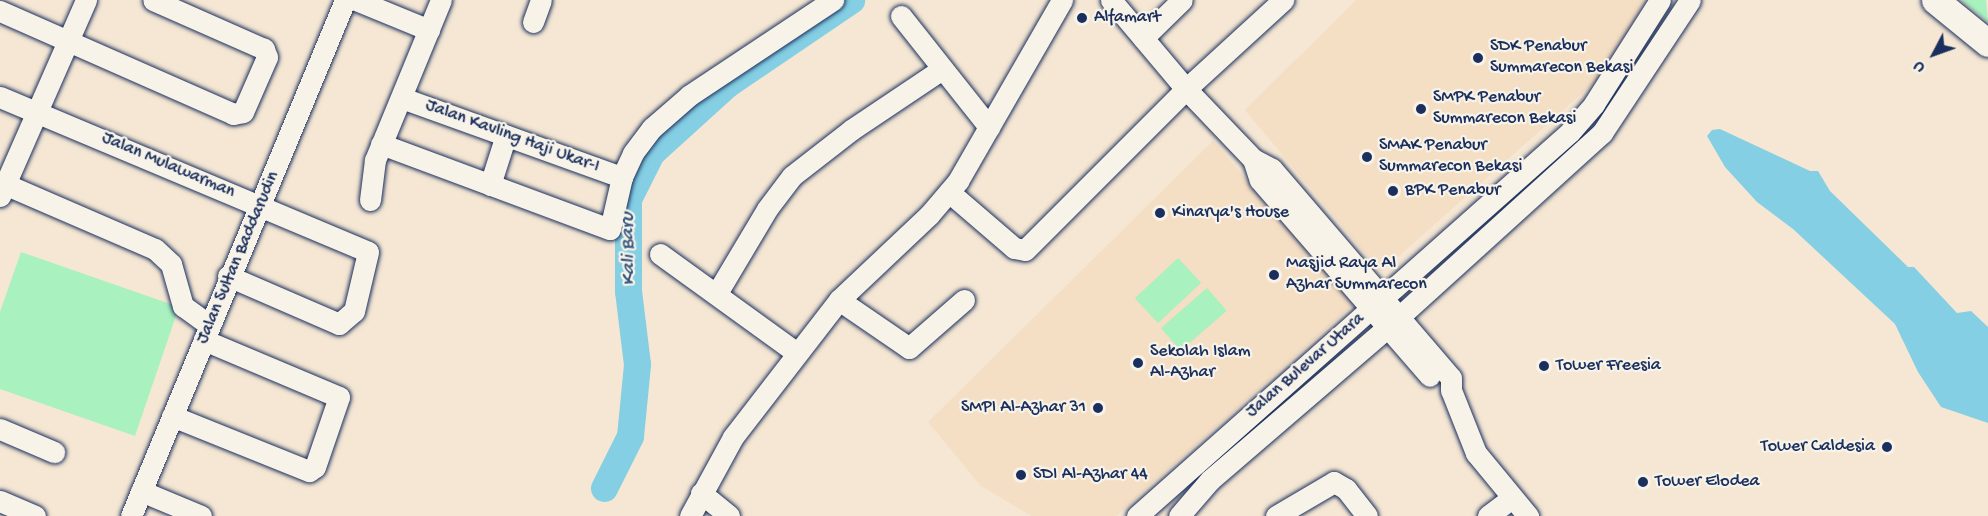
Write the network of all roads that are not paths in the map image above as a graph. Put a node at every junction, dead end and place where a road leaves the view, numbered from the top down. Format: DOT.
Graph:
graph roads {
  1 [pos="86,0"];
  2 [pos="153,0"];
  3 [pos="345,0"];
  4 [pos="356,0"];
  5 [pos="441,0"];
  6 [pos="541,0"];
  7 [pos="833,0"];
  8 [pos="1062,0"];
  9 [pos="1111,0"];
  10 [pos="1182,0"];
  11 [pos="1282,0"];
  12 [pos="1660,0"];
  13 [pos="1690,0"];
  14 [pos="1935,0"];
  15 [pos="0,11"];
  16 [pos="901,16"];
  17 [pos="533,22"];
  18 [pos="429,30"];
  19 [pos="1143,38"];
  20 [pos="69,40"];
  21 [pos="1988,43"];
  22 [pos="942,69"];
  23 [pos="1186,89"];
  24 [pos="0,97"];
  25 [pos="402,98"];
  26 [pos="38,112"];
  27 [pos="989,127"];
  28 [pos="506,135"];
  29 [pos="381,144"];
  30 [pos="622,177"];
  31 [pos="490,184"];
  32 [pos="2,188"];
  33 [pos="949,192"];
  34 [pos="370,200"];
  35 [pos="263,206"];
  36 [pos="660,254"];
  37 [pos="228,276"];
  38 [pos="717,293"];
  39 [pos="839,300"];
  40 [pos="964,300"];
  41 [pos="1377,304"];
  42 [pos="1394,322"];
  43 [pos="206,332"];
  44 [pos="797,352"];
  45 [pos="172,416"];
  46 [pos="0,429"];
  47 [pos="54,452"];
  48 [pos="141,491"];
  49 [pos="701,493"];
  50 [pos="1512,498"];
  51 [pos="0,501"];
  52 [pos="35,516"];
  53 [pos="131,516"];
  54 [pos="201,516"];
  55 [pos="690,516"];
  56 [pos="729,516"];
  57 [pos="1137,516"];
  58 [pos="1179,516"];
  59 [pos="1276,516"];
  60 [pos="1367,516"];
  61 [pos="1488,516"];
  62 [pos="1528,516"];
  1 -- 20 [label="street"];
  2 -- 20 [label="street"];
  3 -- 35 [label="street, Jalan Sultan Baddarudin"];
  4 -- 18 [label="street"];
  5 -- 18 [label="street"];
  6 -- 17 [label="street"];
  7 -- 30 [label="street"];
  8 -- 27 [label="street"];
  9 -- 19 [label="street"];
  10 -- 19 [label="street"];
  11 -- 23 [label="street"];
  12 -- 41 [label="street, Jalan Bulevar Utara"];
  13 -- 42 [label="street, Jalan Bulevar Utara"];
  14 -- 21 [label="main road"];
  15 -- 20 [label="street"];
  16 -- 22 [label="street"];
  18 -- 25 [label="street"];
  19 -- 23 [label="street"];
  20 -- 26 [label="street"];
  22 -- 27 [label="street"];
  22 -- 38 [label="street"];
  23 -- 33 [label="street"];
  23 -- 41 [label="street"];
  24 -- 26 [label="street, Jalan Mulawarman"];
  25 -- 28 [label="street, Jalan Kavling Haji Ukar-I"];
  25 -- 29 [label="street"];
  26 -- 32 [label="street"];
  26 -- 35 [label="street, Jalan Mulawarman"];
  27 -- 33 [label="street"];
  28 -- 30 [label="street, Jalan Kavling Haji Ukar-I"];
  28 -- 31 [label="street"];
  29 -- 31 [label="street"];
  29 -- 34 [label="street"];
  30 -- 31 [label="street"];
  32 -- 43 [label="street"];
  33 -- 39 [label="street"];
  35 -- 37 [label="street, Jalan Sultan Baddarudin"];
  35 -- 37 [label="street, Jalan Mulawarman"];
  36 -- 38 [label="street"];
  37 -- 43 [label="street, Jalan Sultan Baddarudin"];
  38 -- 44 [label="street"];
  39 -- 40 [label="street"];
  39 -- 44 [label="street"];
  41 -- 42 [label="street"];
  41 -- 57 [label="street, Jalan Bulevar Utara"];
  42 -- 50 [label="street"];
  42 -- 58 [label="street, Jalan Bulevar Utara"];
  43 -- 45 [label="street, Jalan Sultan Baddarudin"];
  43 -- 45 [label="street"];
  44 -- 49 [label="street"];
  45 -- 48 [label="street, Jalan Sultan Baddarudin"];
  46 -- 47 [label="street"];
  48 -- 53 [label="street, Jalan Sultan Baddarudin"];
  48 -- 54 [label="street"];
  49 -- 55 [label="street"];
  49 -- 56 [label="street"];
  50 -- 61 [label="street"];
  50 -- 62 [label="street"];
  51 -- 52 [label="street"];
  59 -- 60 [label="street"];
}
